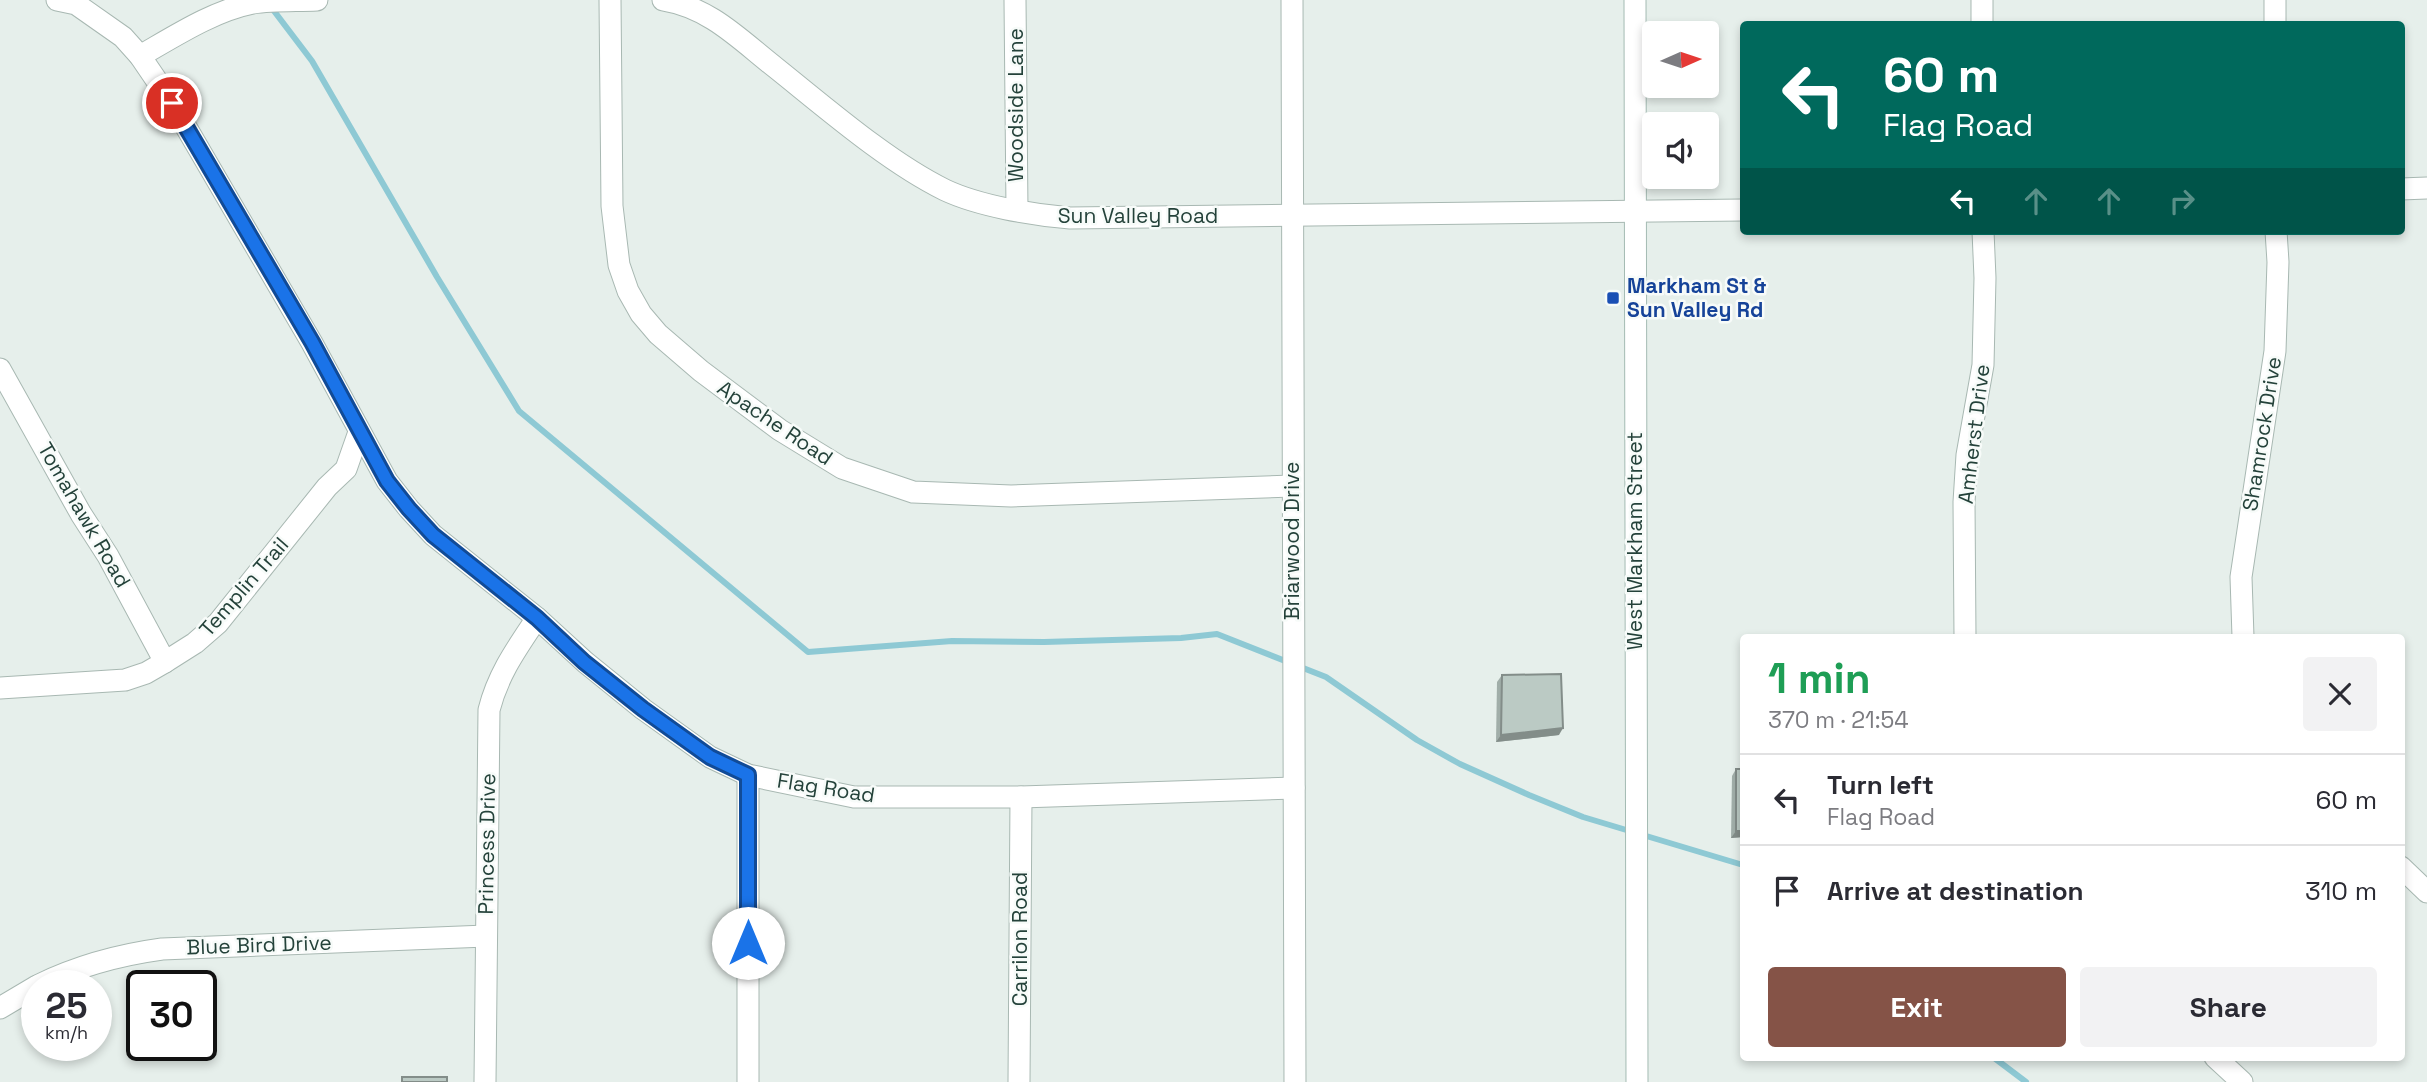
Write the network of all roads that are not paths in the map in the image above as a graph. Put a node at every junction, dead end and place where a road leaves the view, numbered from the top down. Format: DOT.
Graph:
graph roads {
  1 [pos="57,0"];
  2 [pos="317,0"];
  3 [pos="610,0"];
  4 [pos="663,0"];
  5 [pos="1015,0"];
  6 [pos="1292,0"];
  7 [pos="1635,0"];
  8 [pos="1982,0"];
  9 [pos="2275,0"];
  10 [pos="286,2"];
  11 [pos="1982,21"];
  12 [pos="2275,21"];
  13 [pos="141,56"];
  14 [pos="2427,188"];
  15 [pos="2405,189"];
  16 [pos="1017,210"];
  17 [pos="1740,210"];
  18 [pos="1636,212"];
  19 [pos="1292,214"];
  20 [pos="1983,235"];
  21 [pos="2276,235"];
  22 [pos="0,369"];
  23 [pos="359,432"];
  24 [pos="1292,486"];
  25 [pos="537,618"];
  26 [pos="1965,634"];
  27 [pos="2243,634"];
  28 [pos="165,662"];
  29 [pos="0,688"];
  30 [pos="748,775"];
  31 [pos="1294,788"];
  32 [pos="1021,797"];
  33 [pos="2405,871"];
  34 [pos="2427,892"];
  35 [pos="486,936"];
  36 [pos="76,970"];
  37 [pos="21,996"];
  38 [pos="0,1008"];
  39 [pos="2219,1061"];
  40 [pos="485,1082"];
  41 [pos="748,1082"];
  42 [pos="1019,1082"];
  43 [pos="1295,1082"];
  44 [pos="1637,1082"];
  45 [pos="2242,1082"];
  1 -- 13 [label="street, Flag Road"];
  2 -- 10 [label="street"];
  3 -- 24 [label="street, Apache Road"];
  4 -- 16 [label="street, Sun Valley Road"];
  5 -- 16 [label="street, Woodside Lane"];
  6 -- 19 [label="street, Briarwood Drive"];
  7 -- 18 [label="street, West Markham Street"];
  8 -- 11 [label="street"];
  9 -- 12 [label="street"];
  10 -- 13 [label="street"];
  13 -- 23 [label="street, Flag Road"];
  14 -- 15 [label="street"];
  16 -- 19 [label="street, Sun Valley Road"];
  17 -- 18 [label="street, Sun Valley Road"];
  18 -- 19 [label="street, Sun Valley Road"];
  18 -- 44 [label="street, West Markham Street"];
  19 -- 24 [label="street, Briarwood Drive"];
  20 -- 26 [label="street, Amherst Drive"];
  21 -- 27 [label="street, Shamrock Drive"];
  22 -- 28 [label="street, Tomahawk Road"];
  23 -- 25 [label="street, Flag Road"];
  23 -- 28 [label="street, Templin Trail"];
  24 -- 31 [label="street, Briarwood Drive"];
  25 -- 30 [label="street, Flag Road"];
  25 -- 35 [label="street, Princess Drive"];
  28 -- 29 [label="street, Templin Trail"];
  30 -- 32 [label="street, Flag Road"];
  30 -- 41 [label="street"];
  31 -- 32 [label="street, Flag Road"];
  31 -- 43 [label="street, Briarwood Drive"];
  32 -- 42 [label="street, Carrilon Road"];
  33 -- 34 [label="street"];
  35 -- 36 [label="street, Blue Bird Drive"];
  35 -- 40 [label="street, Princess Drive"];
  37 -- 38 [label="street, Blue Bird Drive"];
  39 -- 45 [label="street"];
}
